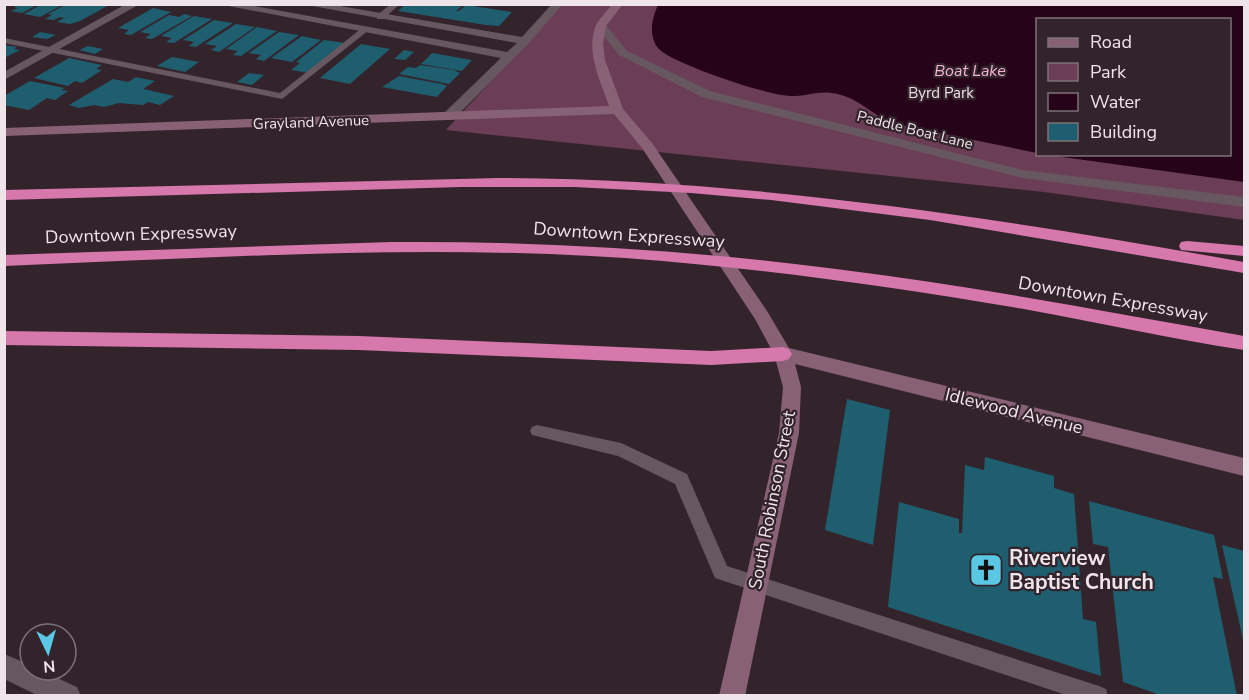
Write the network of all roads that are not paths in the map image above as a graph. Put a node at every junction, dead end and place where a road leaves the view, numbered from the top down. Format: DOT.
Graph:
graph roads {
  1 [pos="135,4"];
  2 [pos="223,4"];
  3 [pos="306,4"];
  4 [pos="396,4"];
  5 [pos="558,4"];
  6 [pos="618,4"];
  7 [pos="380,17"];
  8 [pos="601,26"];
  9 [pos="365,30"];
  10 [pos="4,40"];
  11 [pos="525,41"];
  12 [pos="53,50"];
  13 [pos="509,56"];
  14 [pos="4,77"];
  15 [pos="617,110"];
  16 [pos="448,117"];
  17 [pos="4,132"];
  18 [pos="4,195"];
  19 [pos="1245,202"];
  20 [pos="1082,238"];
  21 [pos="1245,251"];
  22 [pos="4,261"];
  23 [pos="1245,268"];
  24 [pos="4,338"];
  25 [pos="1245,343"];
  26 [pos="783,354"];
  27 [pos="537,431"];
  28 [pos="1245,467"];
  29 [pos="756,584"];
  30 [pos="4,666"];
  31 [pos="68,696"];
  32 [pos="732,696"];
  33 [pos="1099,696"];
  1 -- 12 [label="street"];
  2 -- 9 [label="street"];
  3 -- 7 [label="street"];
  4 -- 7 [label="lane"];
  5 -- 11 [label="street"];
  6 -- 8 [label="street"];
  7 -- 11 [label="street"];
  8 -- 15 [label="street, South Robinson Street"];
  8 -- 19 [label="street, Paddle Boat Lane"];
  9 -- 12 [label="lane"];
  9 -- 13 [label="street"];
  10 -- 12 [label="lane"];
  11 -- 13 [label="street"];
  12 -- 14 [label="street"];
  13 -- 16 [label="street"];
  15 -- 16 [label="street, Grayland Avenue"];
  15 -- 26 [label="street, South Robinson Street"];
  16 -- 17 [label="street, Grayland Avenue"];
  18 -- 20 [label="highway"];
  20 -- 21 [label="highway"];
  20 -- 23 [label="highway"];
  22 -- 25 [label="highway, Downtown Expressway"];
  24 -- 26 [label="highway"];
  26 -- 28 [label="street, Idlewood Avenue"];
  26 -- 29 [label="street, South Robinson Street"];
  27 -- 29 [label="lane"];
  29 -- 32 [label="street, South Robinson Street"];
  29 -- 33 [label="lane"];
  30 -- 31 [label="street"];
}
